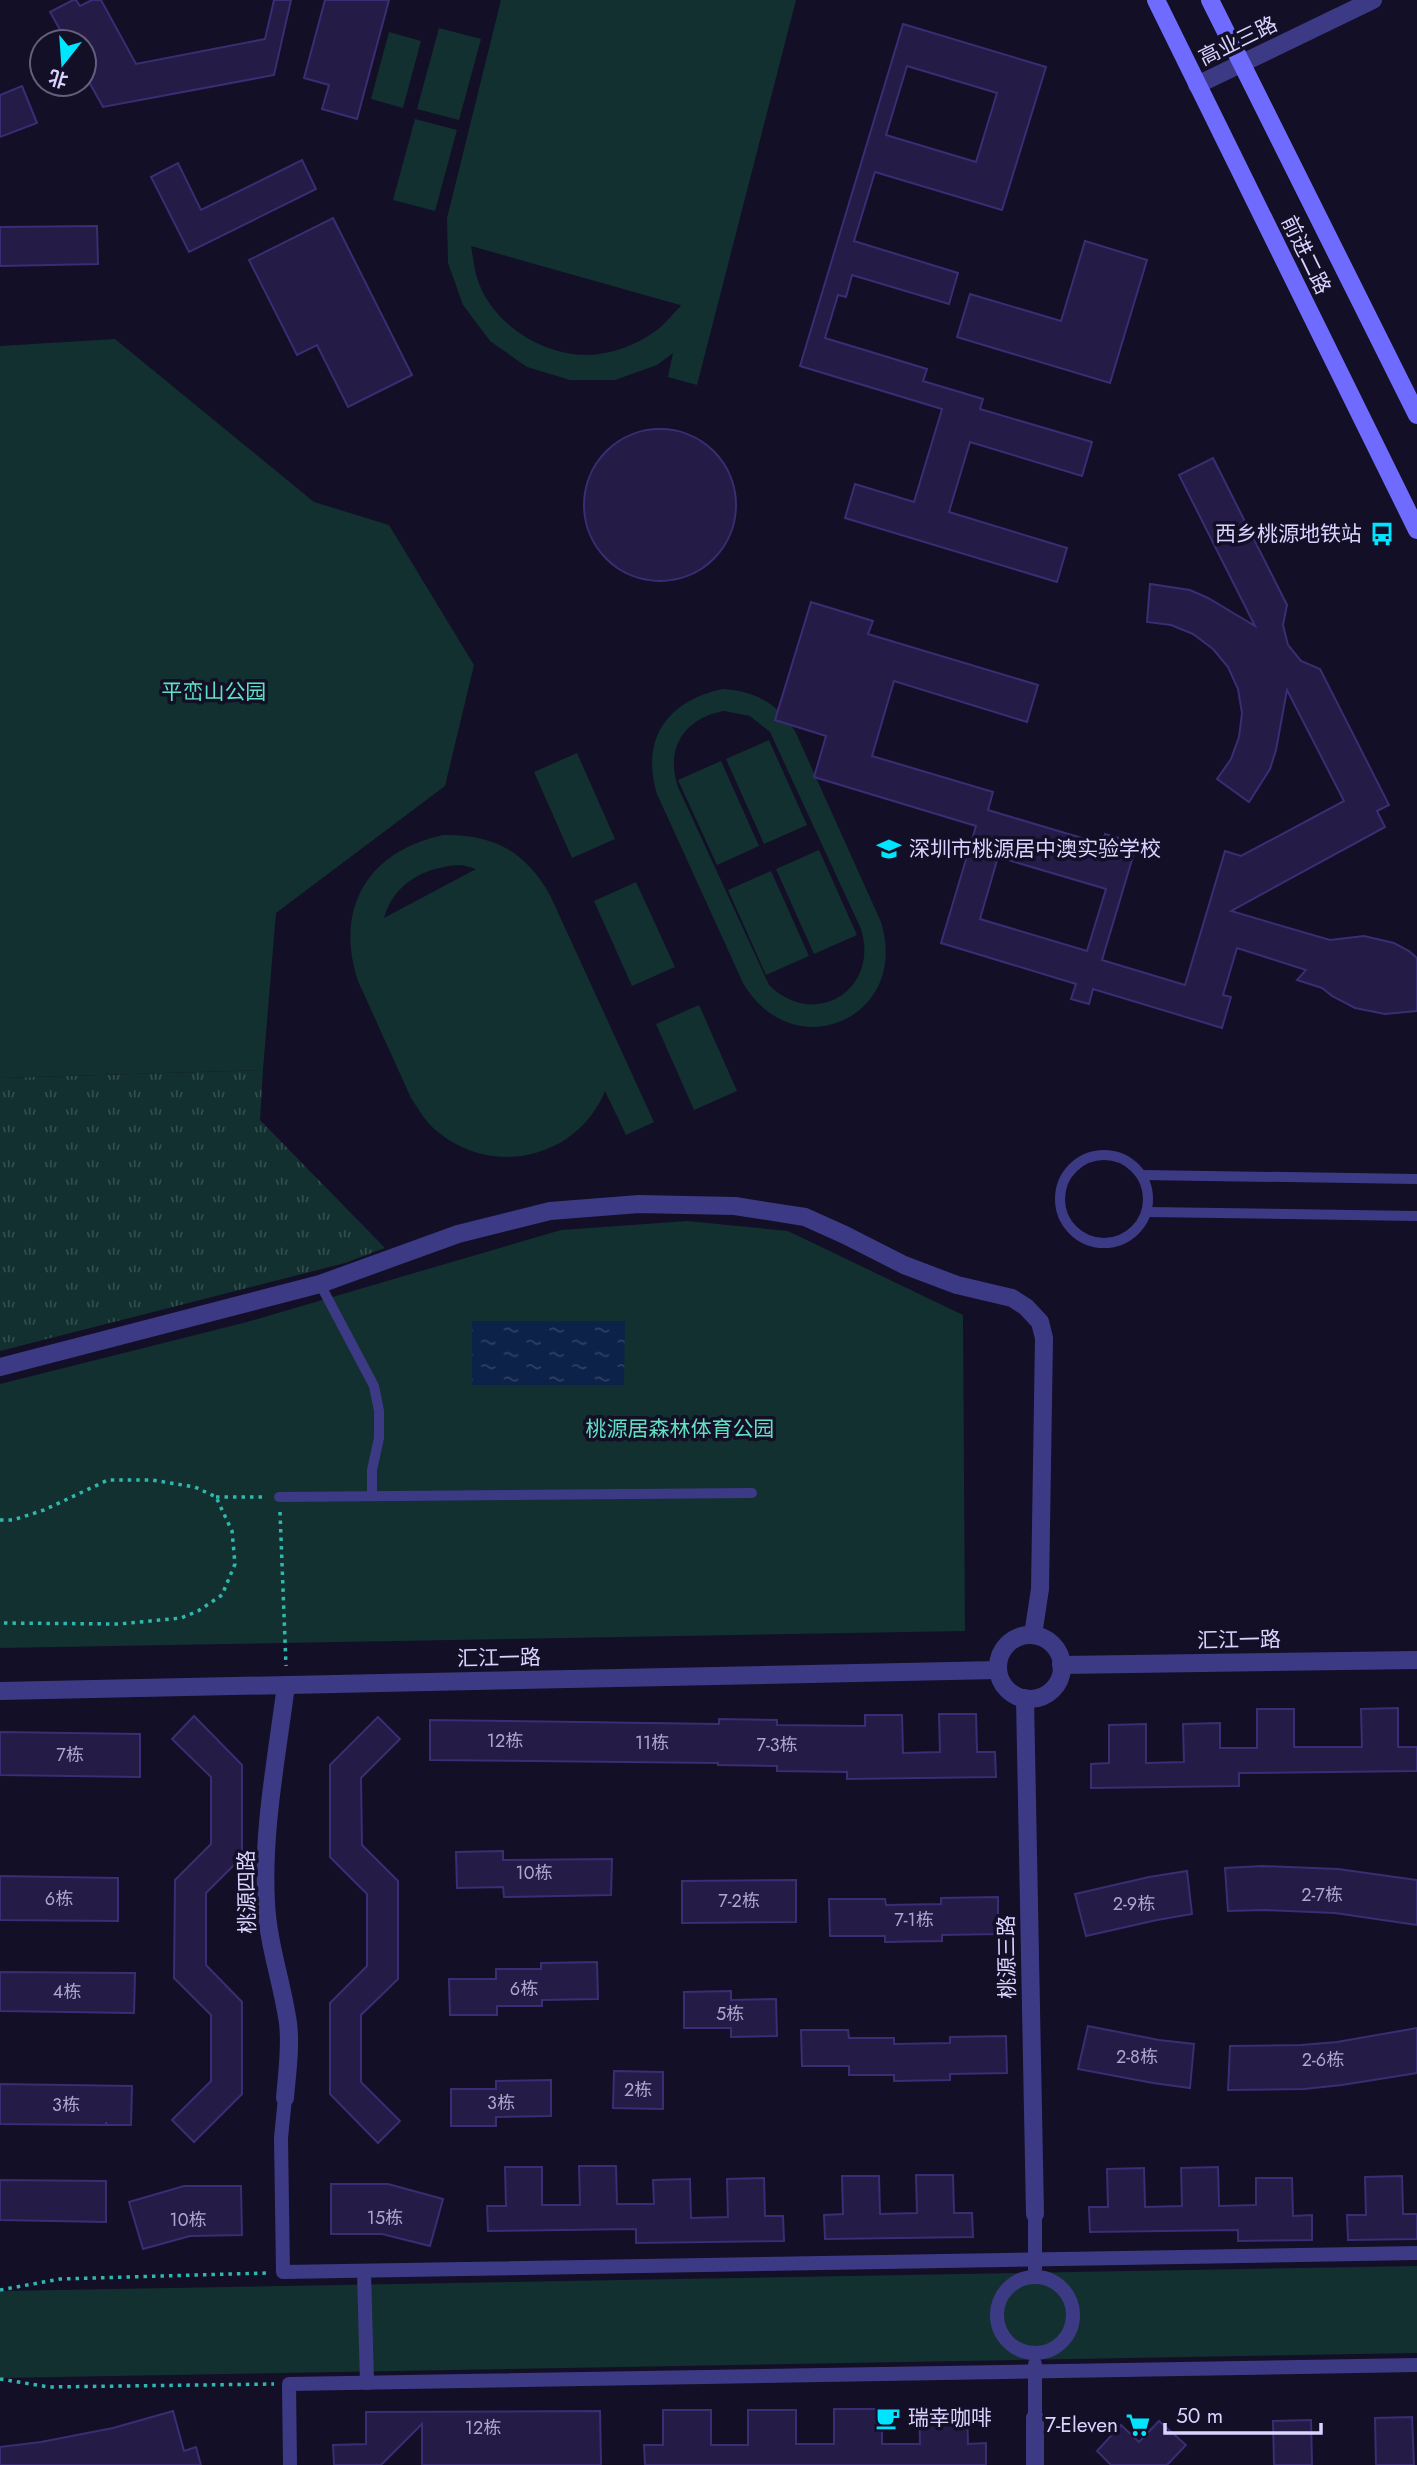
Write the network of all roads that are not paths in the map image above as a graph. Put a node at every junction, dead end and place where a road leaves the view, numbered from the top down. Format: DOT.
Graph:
graph roads {
  1 [pos="1156,0"];
  2 [pos="1210,0"];
  3 [pos="1373,0"];
  4 [pos="1241,64"];
  5 [pos="1197,85"];
  6 [pos="1417,415"];
  7 [pos="1417,530"];
  8 [pos="1141,1175"];
  9 [pos="1417,1179"];
  10 [pos="1147,1212"];
  11 [pos="1417,1216"];
  12 [pos="320,1284"];
  13 [pos="0,1367"];
  14 [pos="752,1493"];
  15 [pos="372,1496"];
  16 [pos="279,1497"];
  17 [pos="1033,1635"];
  18 [pos="1417,1660"];
  19 [pos="1061,1665"];
  20 [pos="998,1670"];
  21 [pos="286,1685"];
  22 [pos="0,1691"];
  23 [pos="1025,1698"];
  24 [pos="285,2098"];
  25 [pos="1035,2214"];
  26 [pos="1417,2253"];
  27 [pos="1035,2259"];
  28 [pos="364,2271"];
  29 [pos="1035,2277"];
  30 [pos="1035,2352"];
  31 [pos="1417,2365"];
  32 [pos="1035,2372"];
  33 [pos="368,2383"];
  34 [pos="1035,2418"];
  35 [pos="290,2465"];
  36 [pos="1035,2465"];
  1 -- 5 [label="main road, 前进二路"];
  2 -- 4 [label="main road, 前进二路"];
  3 -- 4 [label="street, 高业三路"];
  4 -- 5 [label="street, 高业三路"];
  4 -- 6 [label="main road, 前进二路"];
  5 -- 7 [label="main road, 前进二路"];
  8 -- 9 [label="lane"];
  8 -- 10 [label="lane"];
  8 -- 10 [label="lane"];
  10 -- 11 [label="lane"];
  12 -- 13 [label="street"];
  12 -- 15 [label="lane"];
  12 -- 17 [label="street"];
  14 -- 15 [label="lane"];
  15 -- 16 [label="lane"];
  17 -- 19 [label="street"];
  17 -- 20 [label="street"];
  18 -- 19 [label="street, 汇江一路"];
  19 -- 23 [label="street"];
  20 -- 21 [label="street, 汇江一路"];
  20 -- 23 [label="street"];
  21 -- 22 [label="street, 汇江一路"];
  21 -- 24 [label="street, 桃源四路"];
  23 -- 25 [label="street, 桃源三路"];
  24 -- 28 [label="street"];
  25 -- 27 [label="street"];
  26 -- 27 [label="street"];
  27 -- 28 [label="street"];
  27 -- 29 [label="street"];
  28 -- 33 [label="street"];
  29 -- 30 [label="street"];
  29 -- 30 [label="street"];
  30 -- 32 [label="street"];
  31 -- 32 [label="street"];
  32 -- 33 [label="street"];
  32 -- 34 [label="street"];
  33 -- 35 [label="street"];
  34 -- 36 [label="street"];
}
